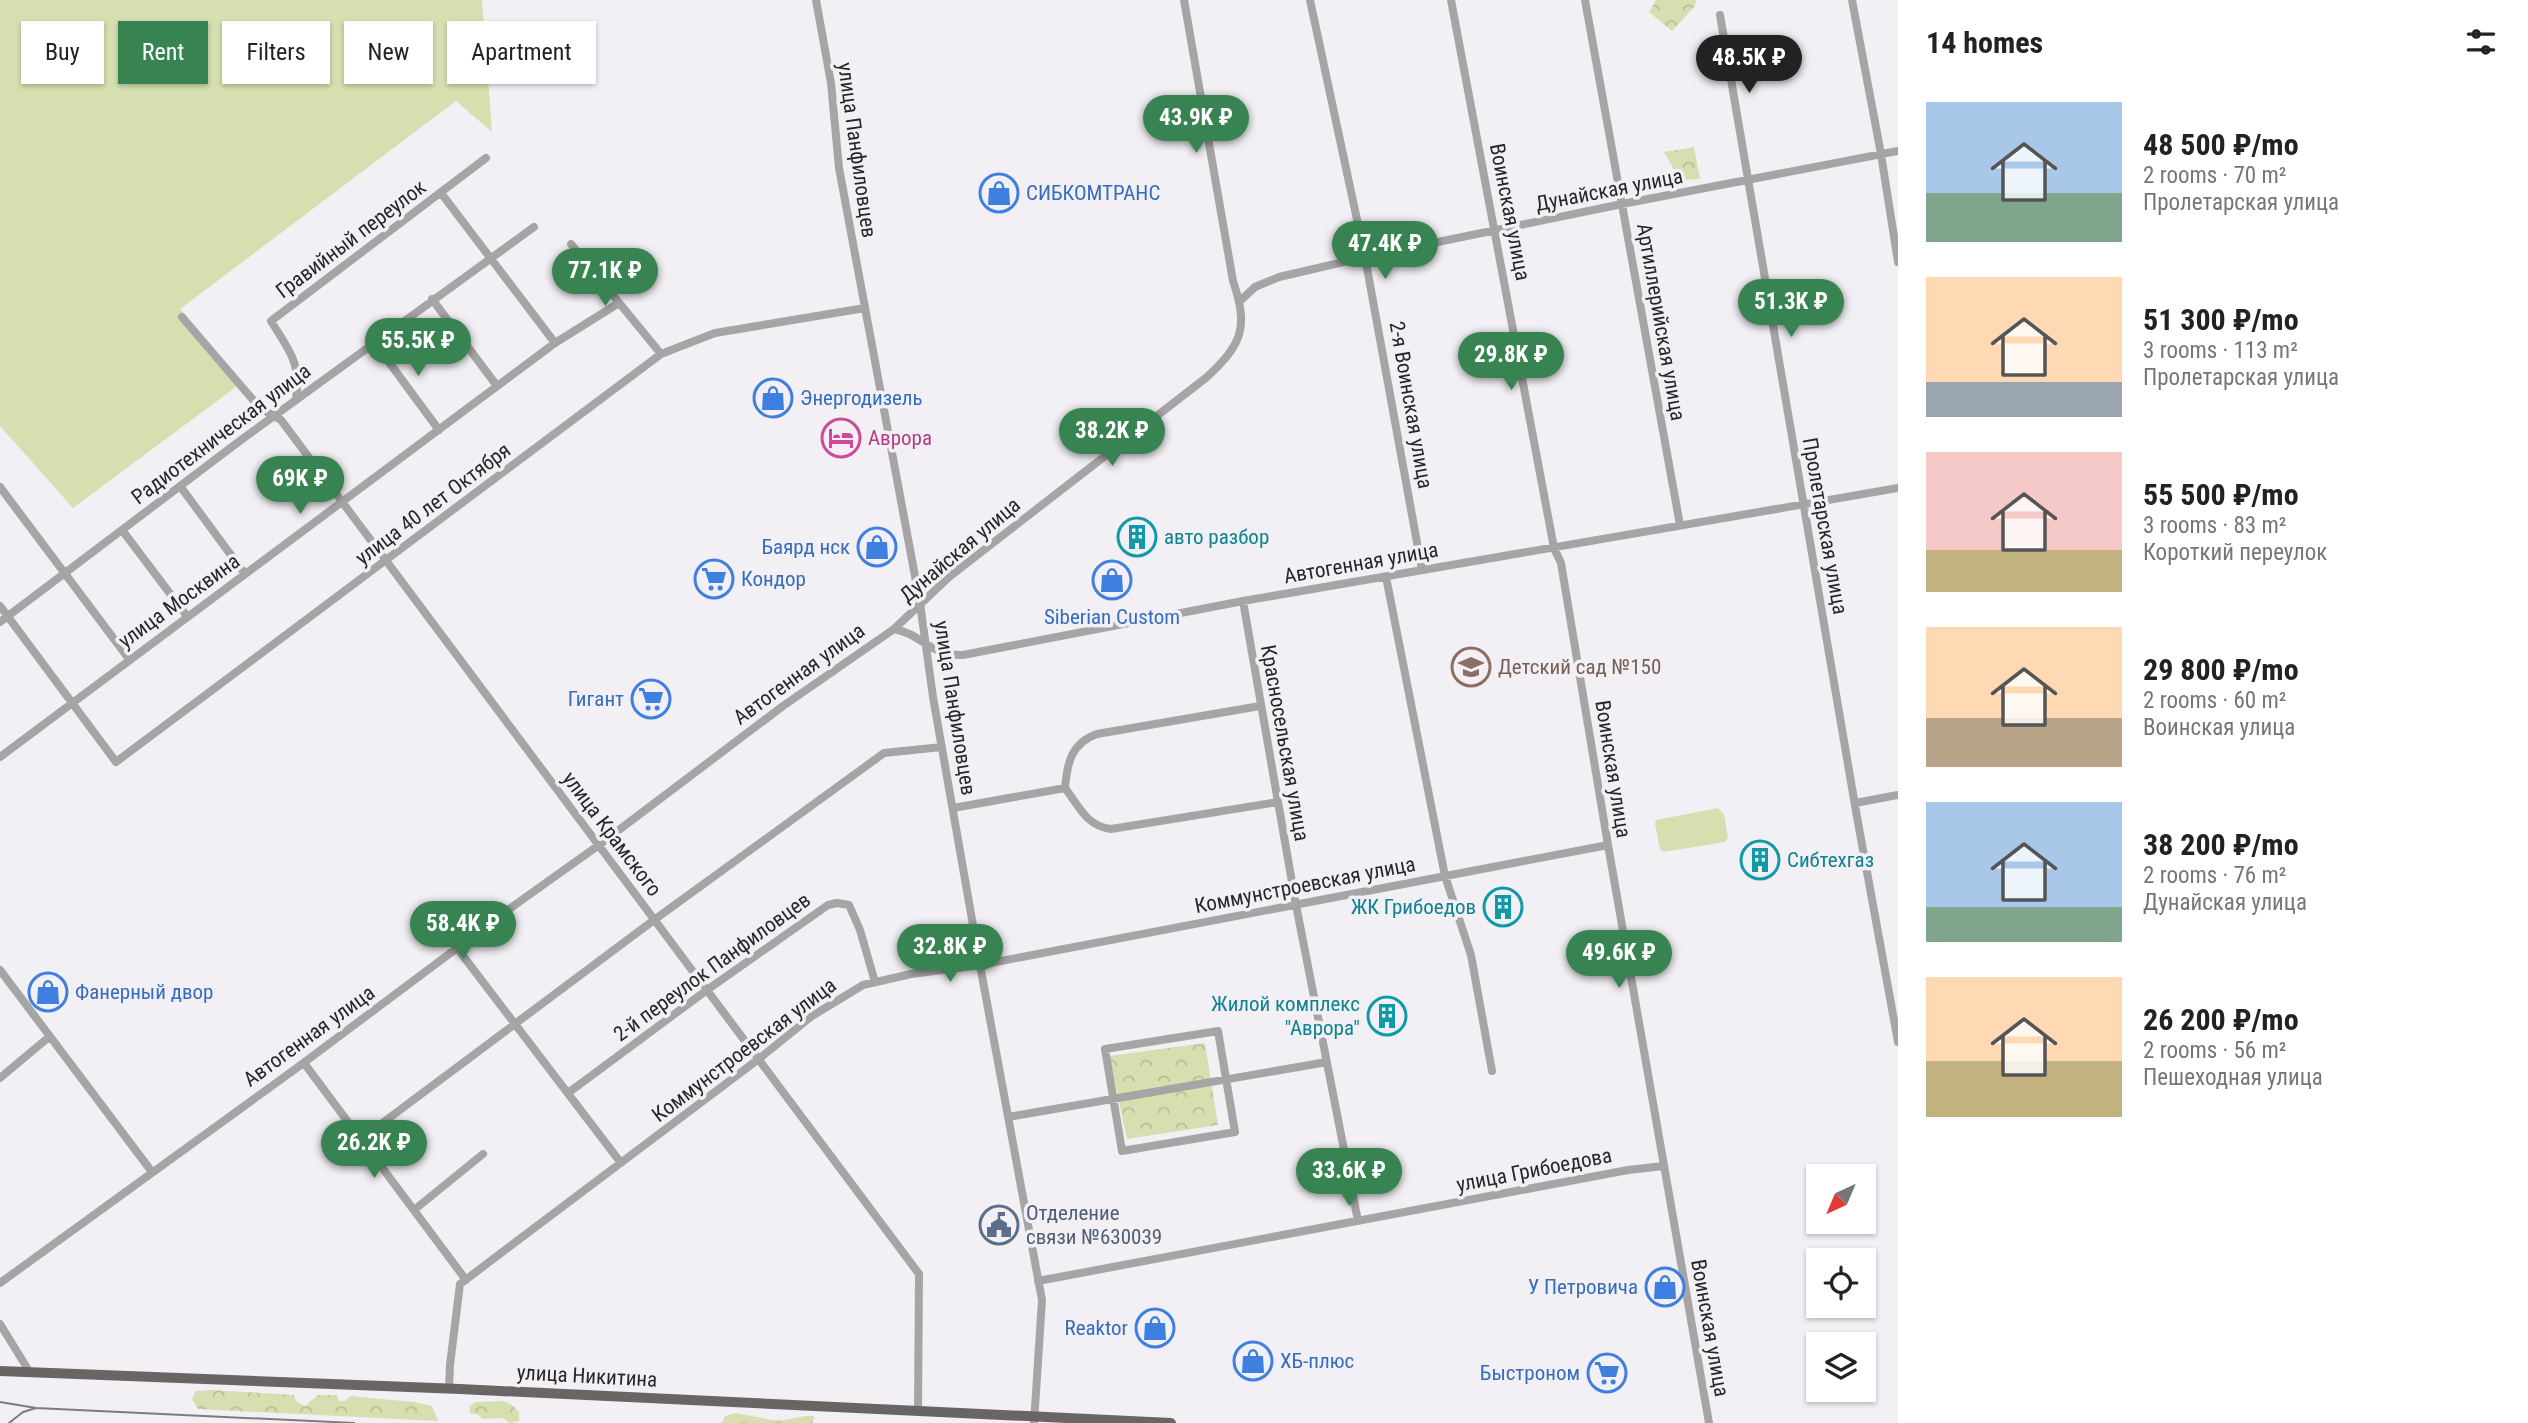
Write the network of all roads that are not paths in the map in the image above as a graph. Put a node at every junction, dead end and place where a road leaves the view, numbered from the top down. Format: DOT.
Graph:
graph roads {
  1 [pos="817,0"];
  2 [pos="1184,0"];
  3 [pos="1310,0"];
  4 [pos="1451,0"];
  5 [pos="1585,0"];
  6 [pos="1852,0"];
  7 [pos="1720,15"];
  8 [pos="1898,151"];
  9 [pos="1881,154"];
  10 [pos="486,158"];
  11 [pos="1750,180"];
  12 [pos="441,193"];
  13 [pos="1622,204"];
  14 [pos="534,227"];
  15 [pos="1496,231"];
  16 [pos="571,244"];
  17 [pos="491,256"];
  18 [pos="1366,257"];
  19 [pos="1898,262"];
  20 [pos="432,299"];
  21 [pos="1240,301"];
  22 [pos="619,303"];
  23 [pos="865,309"];
  24 [pos="181,317"];
  25 [pos="374,342"];
  26 [pos="555,343"];
  27 [pos="661,354"];
  28 [pos="498,386"];
  29 [pos="296,399"];
  30 [pos="274,416"];
  31 [pos="439,430"];
  32 [pos="180,486"];
  33 [pos="0,487"];
  34 [pos="1898,488"];
  35 [pos="1804,502"];
  36 [pos="343,503"];
  37 [pos="1679,525"];
  38 [pos="122,530"];
  39 [pos="1554,548"];
  40 [pos="386,561"];
  41 [pos="1422,570"];
  42 [pos="65,573"];
  43 [pos="245,574"];
  44 [pos="1387,576"];
  45 [pos="1243,601"];
  46 [pos="920,603"];
  47 [pos="0,606"];
  48 [pos="8,616"];
  49 [pos="187,616"];
  50 [pos="0,622"];
  51 [pos="894,629"];
  52 [pos="927,646"];
  53 [pos="129,659"];
  54 [pos="71,702"];
  55 [pos="1260,706"];
  56 [pos="942,747"];
  57 [pos="0,757"];
  58 [pos="1065,788"];
  59 [pos="1898,794"];
  60 [pos="1278,802"];
  61 [pos="1855,803"];
  62 [pos="953,808"];
  63 [pos="599,845"];
  64 [pos="1608,845"];
  65 [pos="1445,876"];
  66 [pos="1296,905"];
  67 [pos="654,920"];
  68 [pos="457,948"];
  69 [pos="980,965"];
  70 [pos="0,970"];
  71 [pos="875,982"];
  72 [pos="4,983"];
  73 [pos="707,990"];
  74 [pos="516,1025"];
  75 [pos="50,1037"];
  76 [pos="1898,1042"];
  77 [pos="760,1058"];
  78 [pos="1327,1062"];
  79 [pos="304,1063"];
  80 [pos="1492,1070"];
  81 [pos="0,1078"];
  82 [pos="1226,1080"];
  83 [pos="568,1093"];
  84 [pos="1113,1099"];
  85 [pos="1008,1117"];
  86 [pos="361,1139"];
  87 [pos="483,1154"];
  88 [pos="621,1163"];
  89 [pos="1664,1166"];
  90 [pos="152,1172"];
  91 [pos="414,1210"];
  92 [pos="1358,1221"];
  93 [pos="466,1280"];
  94 [pos="1038,1281"];
  95 [pos="0,1283"];
  96 [pos="0,1324"];
  97 [pos="0,1371"];
  98 [pos="29,1371"];
  99 [pos="449,1389"];
  100 [pos="918,1412"];
  101 [pos="1034,1420"];
  102 [pos="1171,1423"];
  103 [pos="1709,1423"];
  1 -- 23 [label="street, улица Панфиловцев"];
  2 -- 21 [label="street"];
  3 -- 18 [label="street, 2-я Воинская улица"];
  4 -- 15 [label="street, Воинская улица"];
  5 -- 13 [label="street, Артиллерийская улица"];
  6 -- 9 [label="street"];
  7 -- 11 [label="street, Пролетарская улица"];
  8 -- 9 [label="street, Дунайская улица"];
  9 -- 11 [label="street, Дунайская улица"];
  9 -- 19 [label="street"];
  10 -- 12 [label="street, Гравийный переулок"];
  11 -- 13 [label="street, Дунайская улица"];
  11 -- 35 [label="street, Пролетарская улица"];
  12 -- 17 [label="street"];
  12 -- 29 [label="street, Гравийный переулок"];
  13 -- 15 [label="street, Дунайская улица"];
  13 -- 37 [label="street, Артиллерийская улица"];
  14 -- 17 [label="street, Радиотехническая улица"];
  15 -- 18 [label="street, Дунайская улица"];
  15 -- 39 [label="street, Воинская улица"];
  16 -- 22 [label="street"];
  17 -- 20 [label="street, Радиотехническая улица"];
  17 -- 26 [label="street"];
  18 -- 21 [label="street, Дунайская улица"];
  18 -- 41 [label="street, 2-я Воинская улица"];
  20 -- 25 [label="street, Радиотехническая улица"];
  20 -- 28 [label="street"];
  21 -- 46 [label="street, Дунайская улица"];
  22 -- 26 [label="street, улица Москвина"];
  22 -- 27 [label="street"];
  23 -- 27 [label="street, улица 40 лет Октября"];
  23 -- 46 [label="street, улица Панфиловцев"];
  24 -- 30 [label="street, улица Крамского"];
  25 -- 29 [label="street, Радиотехническая улица"];
  25 -- 31 [label="street"];
  26 -- 28 [label="street, улица Москвина"];
  27 -- 40 [label="street, улица 40 лет Октября"];
  28 -- 31 [label="street, улица Москвина"];
  29 -- 30 [label="street, Радиотехническая улица"];
  30 -- 32 [label="street, Радиотехническая улица"];
  30 -- 36 [label="street, улица Крамского"];
  31 -- 36 [label="street, улица Москвина"];
  32 -- 38 [label="street, Радиотехническая улица"];
  32 -- 43 [label="street"];
  33 -- 42 [label="street"];
  34 -- 35 [label="street, Автогенная улица"];
  35 -- 37 [label="street, Автогенная улица"];
  35 -- 61 [label="street, Пролетарская улица"];
  36 -- 40 [label="street, улица Крамского"];
  36 -- 43 [label="street, улица Москвина"];
  37 -- 39 [label="street, Автогенная улица"];
  38 -- 42 [label="street, Радиотехническая улица"];
  38 -- 49 [label="street"];
  39 -- 41 [label="street, Автогенная улица"];
  39 -- 64 [label="street, Воинская улица"];
  40 -- 54 [label="street, улица 40 лет Октября"];
  40 -- 63 [label="street, улица Крамского"];
  41 -- 44 [label="street, Автогенная улица"];
  42 -- 48 [label="street, Радиотехническая улица"];
  42 -- 53 [label="street"];
  43 -- 49 [label="street, улица Москвина"];
  44 -- 45 [label="street, Автогенная улица"];
  44 -- 65 [label="street"];
  45 -- 52 [label="street, Автогенная улица"];
  45 -- 55 [label="street, Красносельская улица"];
  46 -- 51 [label="street, Дунайская улица"];
  46 -- 52 [label="street, улица Панфиловцев"];
  47 -- 48 [label="street"];
  48 -- 50 [label="street, Радиотехническая улица"];
  48 -- 54 [label="street"];
  49 -- 53 [label="street, улица Москвина"];
  51 -- 52 [label="street, Автогенная улица"];
  51 -- 63 [label="street, Автогенная улица"];
  52 -- 56 [label="street, улица Панфиловцев"];
  53 -- 54 [label="street, улица Москвина"];
  54 -- 57 [label="street, улица Москвина"];
  55 -- 58 [label="street"];
  55 -- 60 [label="street, Красносельская улица"];
  56 -- 62 [label="street, улица Панфиловцев"];
  56 -- 67 [label="street"];
  58 -- 60 [label="street"];
  58 -- 62 [label="street"];
  59 -- 61 [label="street"];
  60 -- 66 [label="street, Красносельская улица"];
  61 -- 76 [label="street, Пролетарская улица"];
  62 -- 69 [label="street, улица Панфиловцев"];
  63 -- 67 [label="street, улица Крамского"];
  63 -- 68 [label="street, Автогенная улица"];
  64 -- 65 [label="street, Коммунстроевская улица"];
  64 -- 89 [label="street, Воинская улица"];
  65 -- 66 [label="street, Коммунстроевская улица"];
  65 -- 80 [label="street"];
  66 -- 69 [label="street, Коммунстроевская улица"];
  66 -- 78 [label="street, Красносельская улица"];
  67 -- 73 [label="street, улица Крамского"];
  67 -- 74 [label="street"];
  68 -- 74 [label="street"];
  68 -- 79 [label="street, Автогенная улица"];
  69 -- 71 [label="street, Коммунстроевская улица"];
  69 -- 85 [label="street, улица Панфиловцев"];
  70 -- 72 [label="street"];
  71 -- 73 [label="street, 2-й переулок Панфиловцев"];
  71 -- 77 [label="street, Коммунстроевская улица"];
  72 -- 75 [label="street"];
  73 -- 77 [label="street, улица Крамского"];
  73 -- 83 [label="street, 2-й переулок Панфиловцев"];
  74 -- 83 [label="street"];
  74 -- 86 [label="street"];
  75 -- 81 [label="street"];
  75 -- 90 [label="street"];
  77 -- 88 [label="street, Коммунстроевская улица"];
  77 -- 100 [label="street, улица Крамского"];
  78 -- 82 [label="street"];
  78 -- 92 [label="street, Красносельская улица"];
  79 -- 86 [label="street"];
  79 -- 90 [label="street, Автогенная улица"];
  82 -- 84 [label="street"];
  82 -- 84 [label="street"];
  82 -- 84 [label="street"];
  83 -- 88 [label="street"];
  84 -- 85 [label="street"];
  85 -- 94 [label="street, улица Панфиловцев"];
  86 -- 91 [label="street"];
  87 -- 91 [label="street"];
  88 -- 93 [label="street, Коммунстроевская улица"];
  89 -- 92 [label="street, улица Грибоедова"];
  89 -- 103 [label="street, Воинская улица"];
  90 -- 95 [label="street, Автогенная улица"];
  91 -- 93 [label="street"];
  92 -- 94 [label="street, улица Грибоедова"];
  93 -- 99 [label="street"];
  94 -- 101 [label="street, улица Панфиловцев"];
  96 -- 98 [label="street"];
  97 -- 98 [label="main road, улица Никитина"];
  98 -- 99 [label="main road, улица Никитина"];
  99 -- 100 [label="main road, улица Никитина"];
  100 -- 101 [label="main road, улица Никитина"];
  101 -- 102 [label="main road, улица Никитина"];
}
